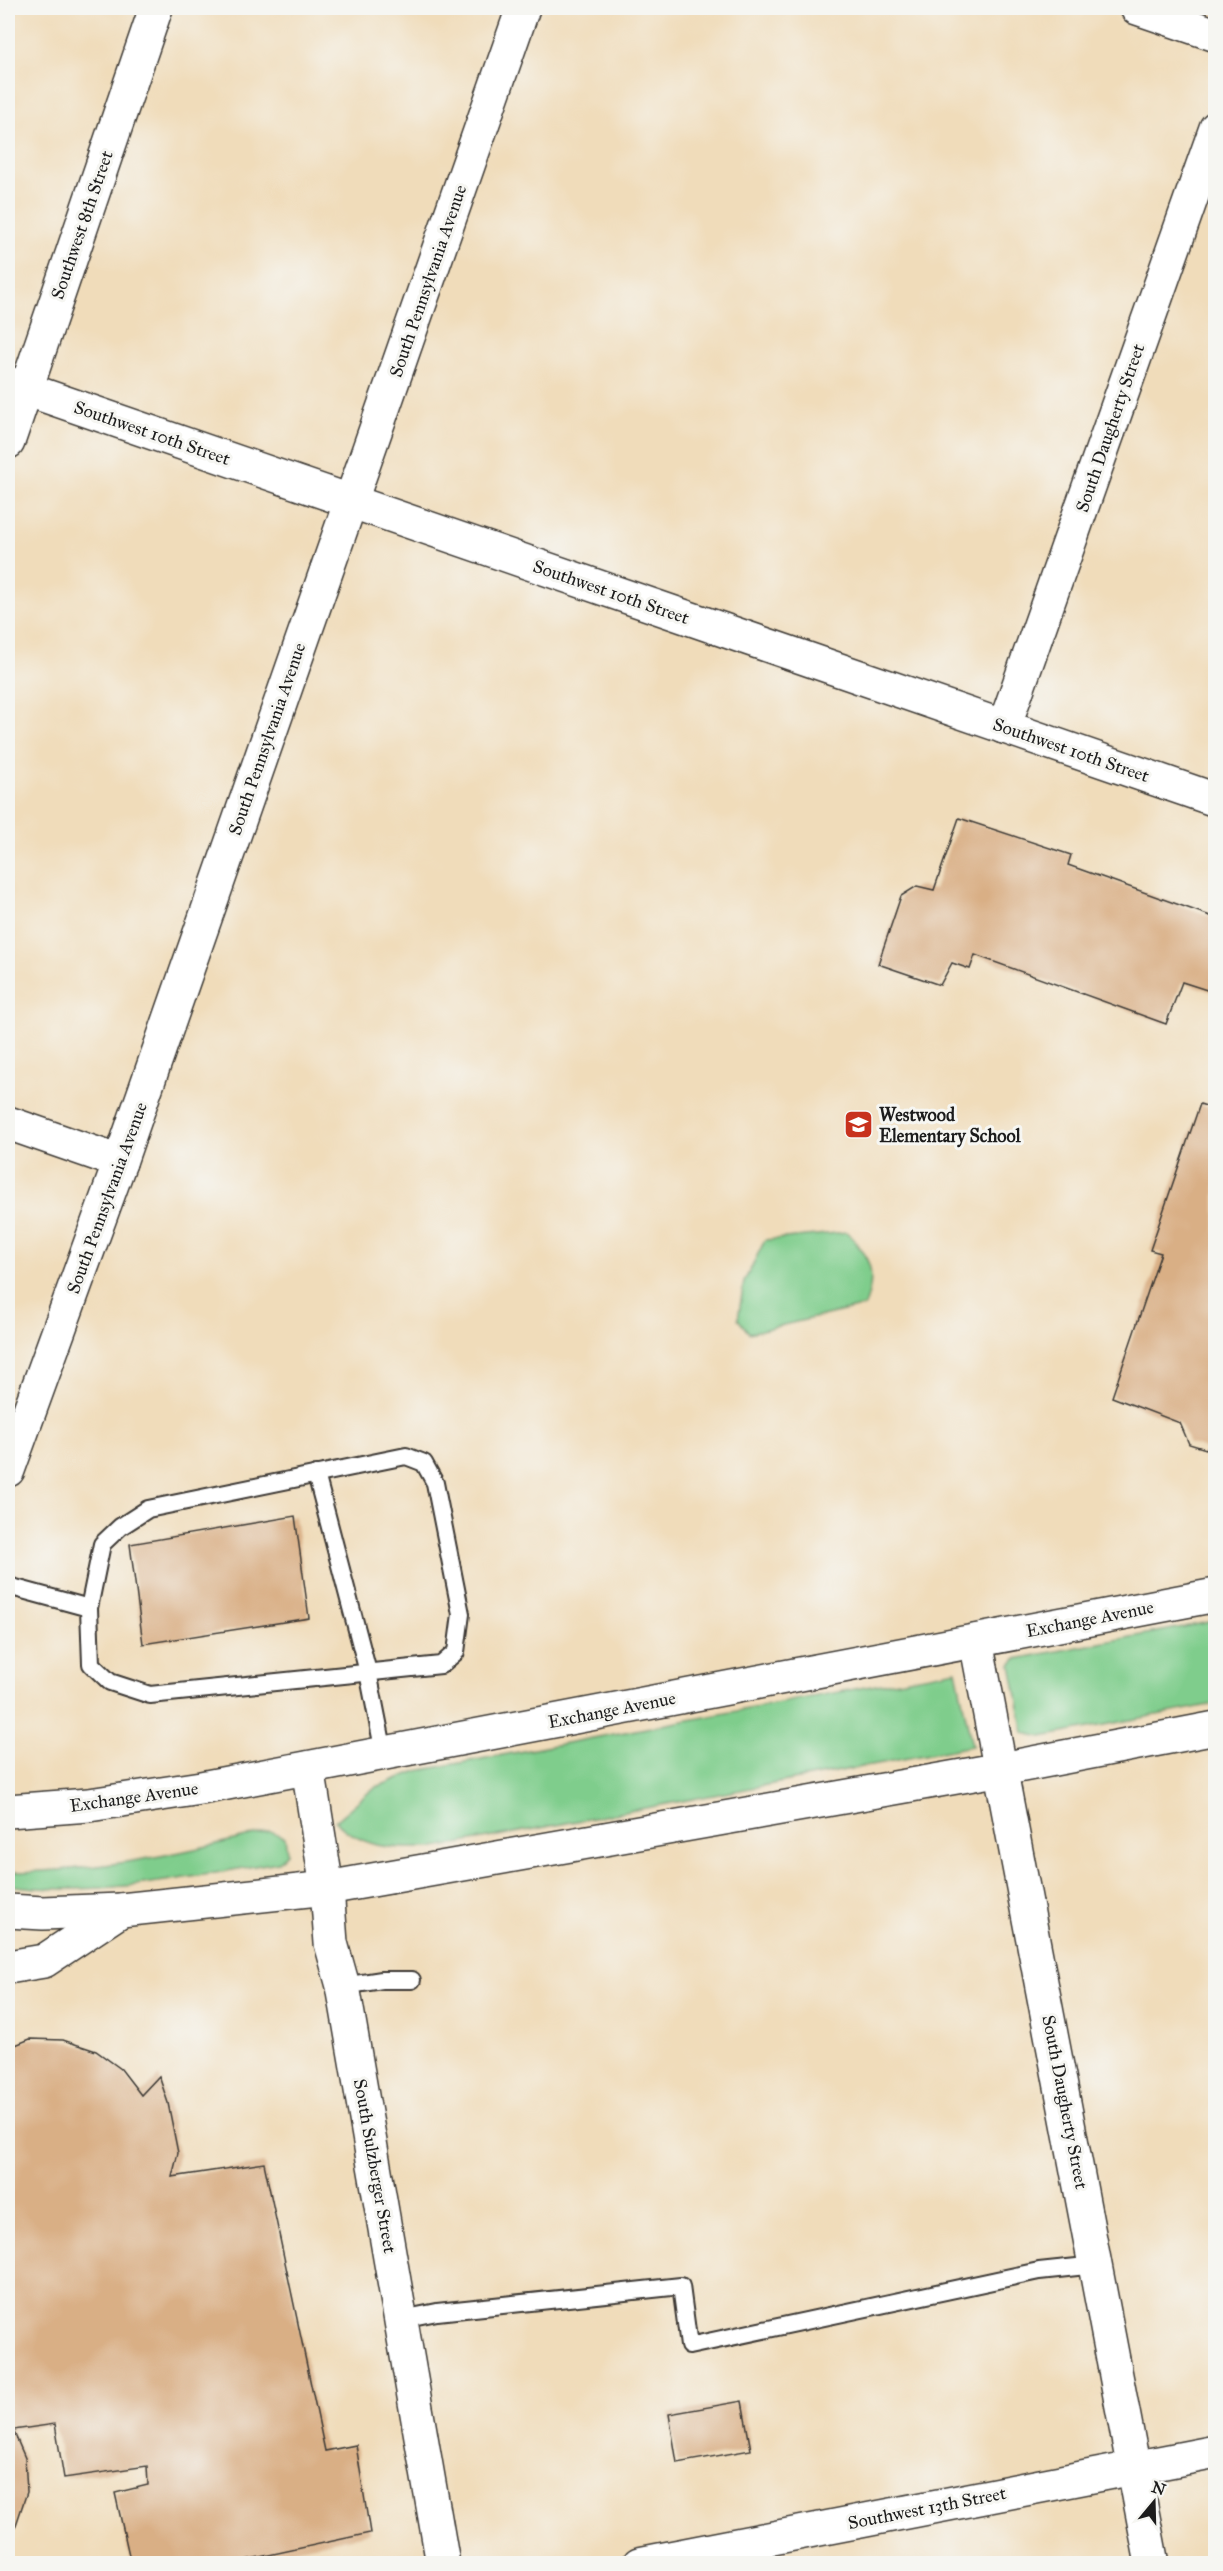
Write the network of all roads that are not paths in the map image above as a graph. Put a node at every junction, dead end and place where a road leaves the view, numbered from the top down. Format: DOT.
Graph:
graph roads {
  1 [pos="156,8"];
  2 [pos="523,8"];
  3 [pos="1137,8"];
  4 [pos="1215,35"];
  5 [pos="1215,128"];
  6 [pos="17,387"];
  7 [pos="8,442"];
  8 [pos="350,502"];
  9 [pos="1004,727"];
  10 [pos="1215,800"];
  11 [pos="8,1123"];
  12 [pos="120,1162"];
  13 [pos="8,1470"];
  14 [pos="316,1474"];
  15 [pos="8,1586"];
  16 [pos="1215,1595"];
  17 [pos="89,1608"];
  18 [pos="976,1641"];
  19 [pos="368,1672"];
  20 [pos="1215,1728"];
  21 [pos="384,1753"];
  22 [pos="308,1768"];
  23 [pos="1002,1769"];
  24 [pos="8,1811"];
  25 [pos="327,1888"];
  26 [pos="121,1910"];
  27 [pos="8,1911"];
  28 [pos="8,1967"];
  29 [pos="412,1980"];
  30 [pos="343,1986"];
  31 [pos="1096,2265"];
  32 [pos="402,2319"];
  33 [pos="1215,2452"];
  34 [pos="1134,2468"];
  35 [pos="443,2564"];
  36 [pos="639,2564"];
  37 [pos="1152,2564"];
  1 -- 6 [label="street, Southwest 8th Street"];
  2 -- 8 [label="street, South Pennsylvania Avenue"];
  3 -- 4 [label="street"];
  5 -- 9 [label="street, South Daugherty Street"];
  6 -- 7 [label="street, Southwest 8th Street"];
  6 -- 8 [label="street, Southwest 10th Street"];
  8 -- 9 [label="street, Southwest 10th Street"];
  8 -- 12 [label="street, South Pennsylvania Avenue"];
  9 -- 10 [label="street, Southwest 10th Street"];
  11 -- 12 [label="street"];
  12 -- 13 [label="street, South Pennsylvania Avenue"];
  14 -- 17 [label="lane"];
  14 -- 19 [label="lane"];
  14 -- 19 [label="lane"];
  15 -- 17 [label="lane"];
  16 -- 18 [label="street, Exchange Avenue"];
  17 -- 19 [label="lane"];
  18 -- 21 [label="street, Exchange Avenue"];
  18 -- 23 [label="street, South Daugherty Street"];
  19 -- 21 [label="lane"];
  20 -- 23 [label="street"];
  21 -- 22 [label="street, Exchange Avenue"];
  22 -- 24 [label="street, Exchange Avenue"];
  22 -- 25 [label="street, South Sulzberger Street"];
  23 -- 25 [label="street"];
  23 -- 31 [label="street, South Daugherty Street"];
  25 -- 26 [label="street"];
  25 -- 30 [label="street, South Sulzberger Street"];
  26 -- 27 [label="street"];
  26 -- 28 [label="street"];
  29 -- 30 [label="lane"];
  30 -- 32 [label="street, South Sulzberger Street"];
  31 -- 32 [label="lane"];
  31 -- 34 [label="street, South Daugherty Street"];
  32 -- 35 [label="street, South Sulzberger Street"];
  33 -- 34 [label="street, Southwest 13th Street"];
  34 -- 36 [label="street, Southwest 13th Street"];
  34 -- 37 [label="street, South Daugherty Street"];
}
